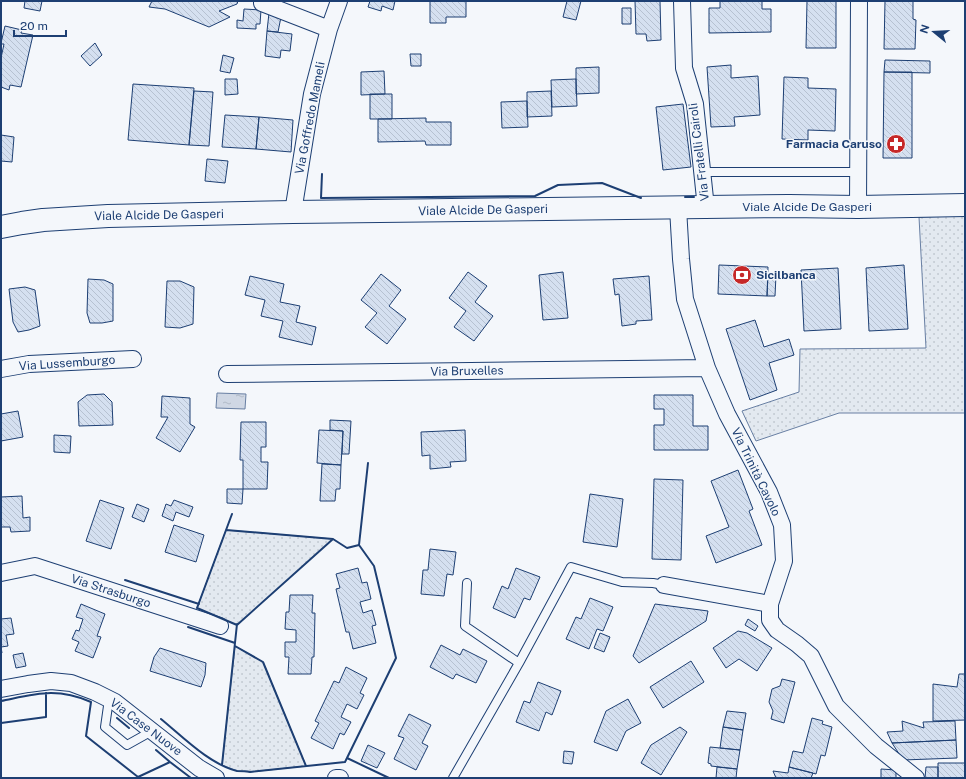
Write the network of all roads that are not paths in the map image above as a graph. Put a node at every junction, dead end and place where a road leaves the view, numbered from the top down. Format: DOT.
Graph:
graph roads {
  1 [pos="339,1"];
  2 [pos="682,1"];
  3 [pos="859,1"];
  4 [pos="262,3"];
  5 [pos="329,29"];
  6 [pos="702,172"];
  7 [pos="858,172"];
  8 [pos="965,205"];
  9 [pos="858,207"];
  10 [pos="678,208"];
  11 [pos="706,208"];
  12 [pos="293,212"];
  13 [pos="1,227"];
  14 [pos="133,359"];
  15 [pos="707,368"];
  16 [pos="1,369"];
  17 [pos="227,374"];
  18 [pos="1,573"];
  19 [pos="467,583"];
  20 [pos="664,585"];
  21 [pos="770,604"];
  22 [pos="220,626"];
  23 [pos="519,663"];
  24 [pos="1,690"];
  25 [pos="109,699"];
  26 [pos="152,731"];
  27 [pos="216,778"];
  28 [pos="336,778"];
  29 [pos="340,778"];
  30 [pos="453,778"];
  31 [pos="916,778"];
  1 -- 5 [label="street, Via Goffredo Mameli"];
  2 -- 6 [label="street, Via Fratelli Cairoli"];
  3 -- 7 [label="street"];
  4 -- 5 [label="street"];
  5 -- 12 [label="street, Via Goffredo Mameli"];
  6 -- 7 [label="lane"];
  6 -- 11 [label="street, Via Fratelli Cairoli"];
  7 -- 9 [label="street"];
  8 -- 9 [label="main road, Viale Alcide De Gasperi"];
  9 -- 11 [label="main road, Viale Alcide De Gasperi"];
  10 -- 11 [label="main road, Viale Alcide De Gasperi"];
  10 -- 12 [label="main road, Viale Alcide De Gasperi"];
  10 -- 15 [label="street, Via Trinità Cavolo"];
  12 -- 13 [label="main road, Viale Alcide De Gasperi"];
  14 -- 16 [label="street, Via Lussemburgo"];
  15 -- 17 [label="street, Via Bruxelles"];
  15 -- 21 [label="street, Via Trinità Cavolo"];
  18 -- 22 [label="street, Via Strasburgo"];
  19 -- 23 [label="lane"];
  20 -- 21 [label="street"];
  20 -- 23 [label="lane"];
  21 -- 31 [label="street, Via Trinità Cavolo"];
  23 -- 30 [label="lane"];
  24 -- 25 [label="street, Via Case Nuove"];
  25 -- 26 [label="street, Via Case Nuove"];
  25 -- 26 [label="lane"];
  26 -- 27 [label="street, Via Case Nuove"];
  28 -- 29 [label="street"];
}
